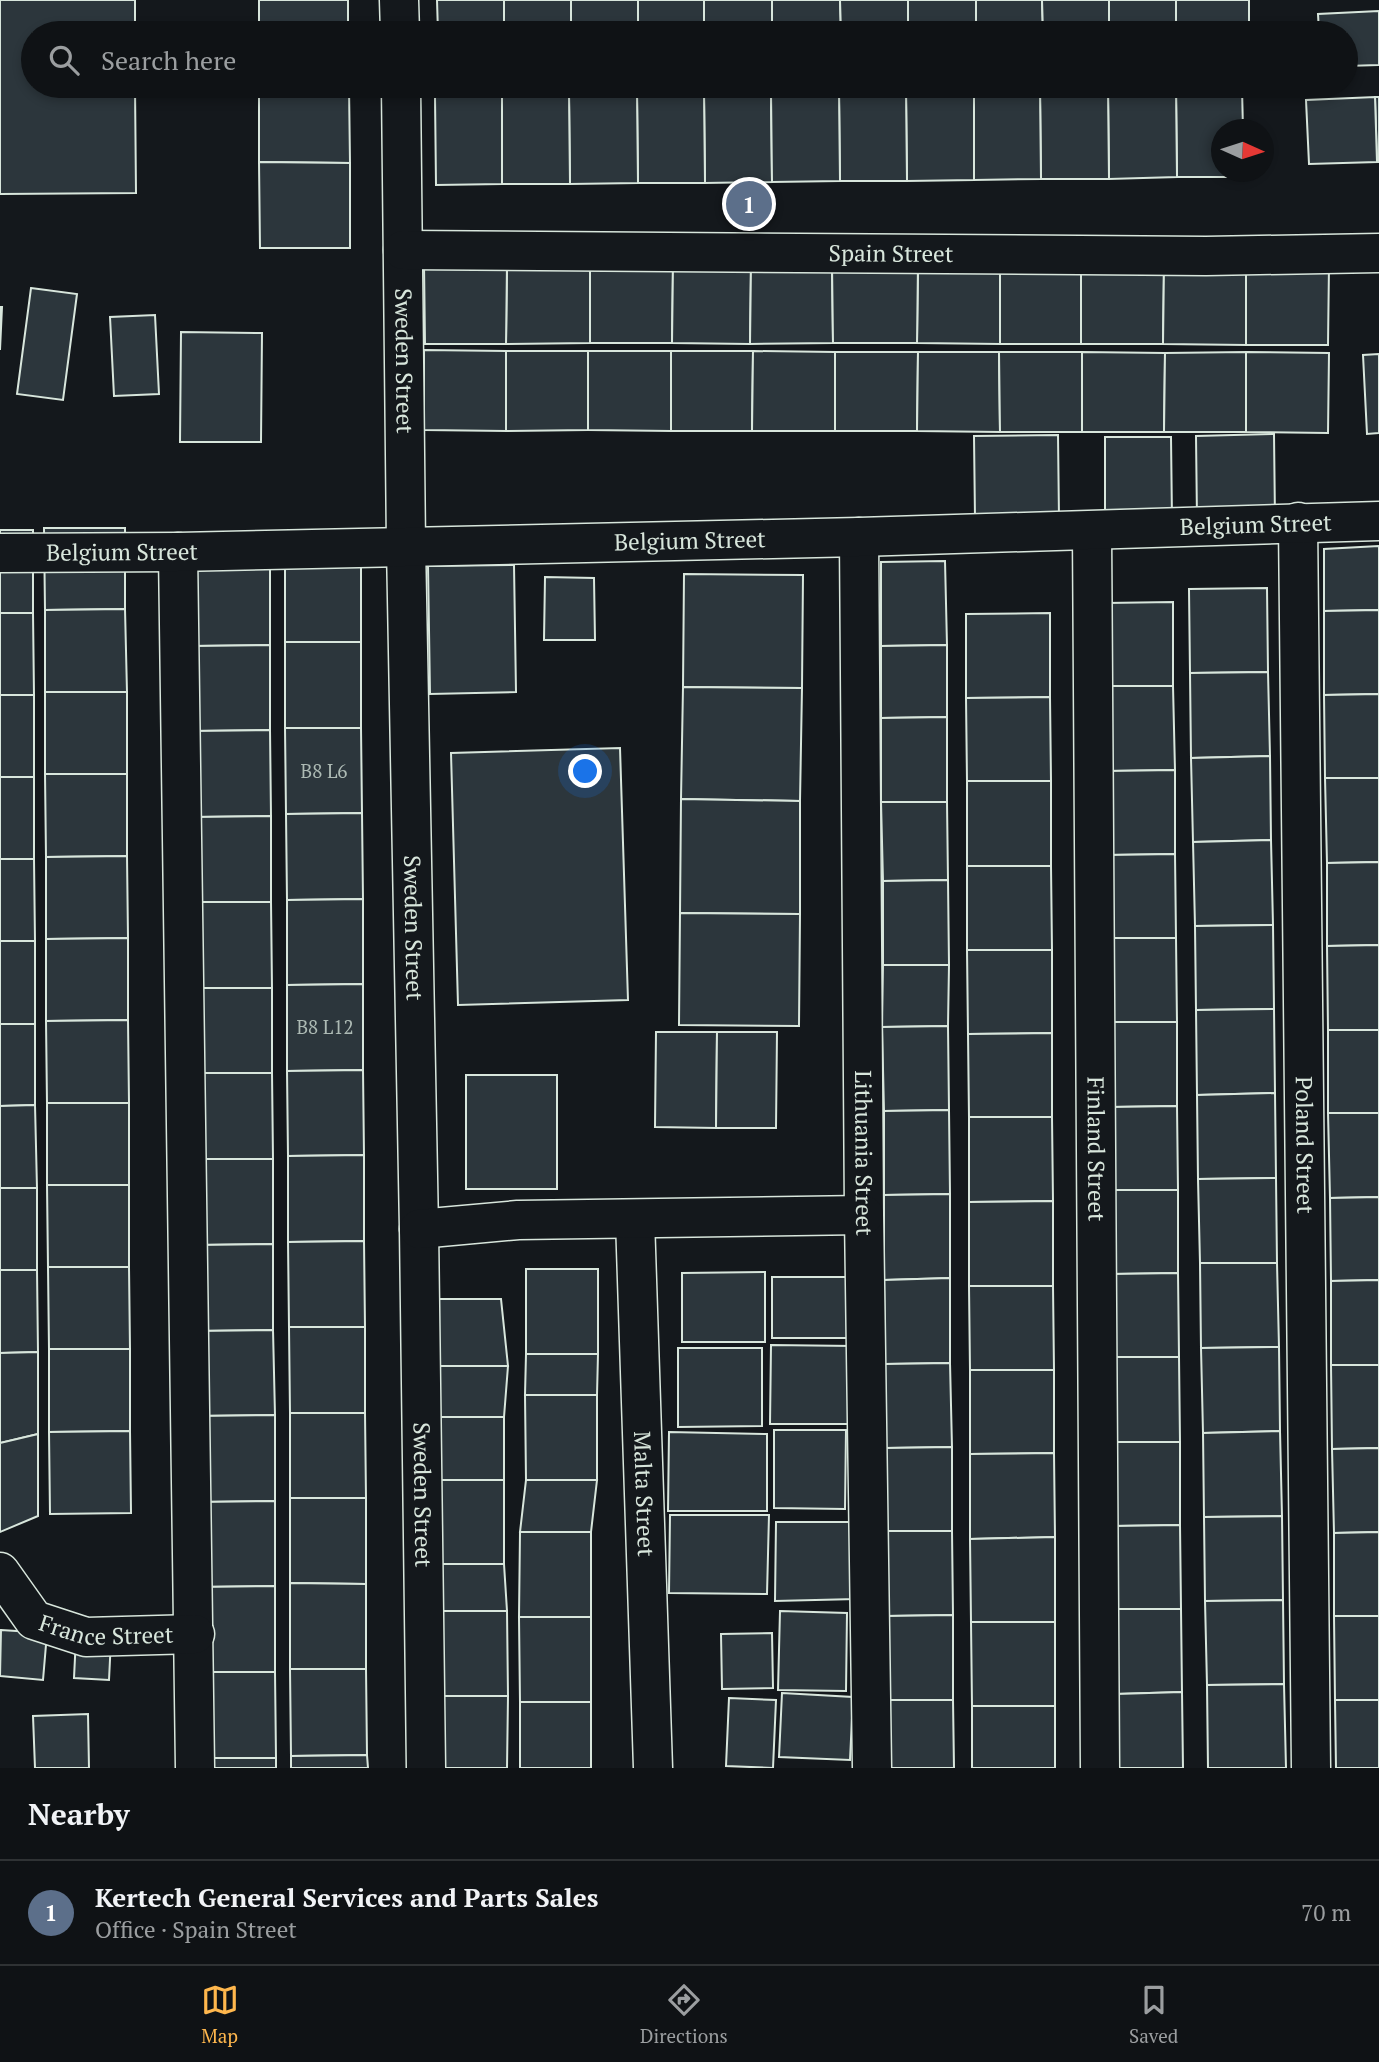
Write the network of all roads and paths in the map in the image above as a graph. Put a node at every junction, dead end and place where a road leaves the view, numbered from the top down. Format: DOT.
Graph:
graph roads {
  1 [pos="399,0"];
  2 [pos="400,21"];
  3 [pos="401,98"];
  4 [pos="403,250"];
  5 [pos="1379,253"];
  6 [pos="1379,521"];
  7 [pos="1298,523"];
  8 [pos="1092,531"];
  9 [pos="859,537"];
  10 [pos="407,546"];
  11 [pos="178,552"];
  12 [pos="0,553"];
  13 [pos="864,1215"];
  14 [pos="635,1219"];
  15 [pos="419,1229"];
  16 [pos="0,1572"];
  17 [pos="195,1634"];
  18 [pos="195,1768"];
  19 [pos="426,1768"];
  20 [pos="653,1768"];
  21 [pos="872,1768"];
  22 [pos="1100,1768"];
  23 [pos="1311,1768"];
  1 -- 2 [label="street"];
  3 -- 4 [label="street, Sweden Street"];
  4 -- 5 [label="street, Spain Street"];
  4 -- 10 [label="street, Sweden Street"];
  6 -- 7 [label="street, Belgium Street"];
  7 -- 8 [label="street, Belgium Street"];
  7 -- 23 [label="street, Poland Street"];
  8 -- 9 [label="street, Belgium Street"];
  8 -- 22 [label="street, Finland Street"];
  9 -- 10 [label="street, Belgium Street"];
  9 -- 13 [label="street, Lithuania Street"];
  10 -- 11 [label="street, Belgium Street"];
  10 -- 15 [label="street, Sweden Street"];
  11 -- 12 [label="street, Belgium Street"];
  11 -- 17 [label="street"];
  13 -- 14 [label="street"];
  13 -- 21 [label="street, Lithuania Street"];
  14 -- 15 [label="street"];
  14 -- 20 [label="street, Malta Street"];
  15 -- 19 [label="street, Sweden Street"];
  16 -- 17 [label="street, France Street"];
  17 -- 18 [label="street"];
}
